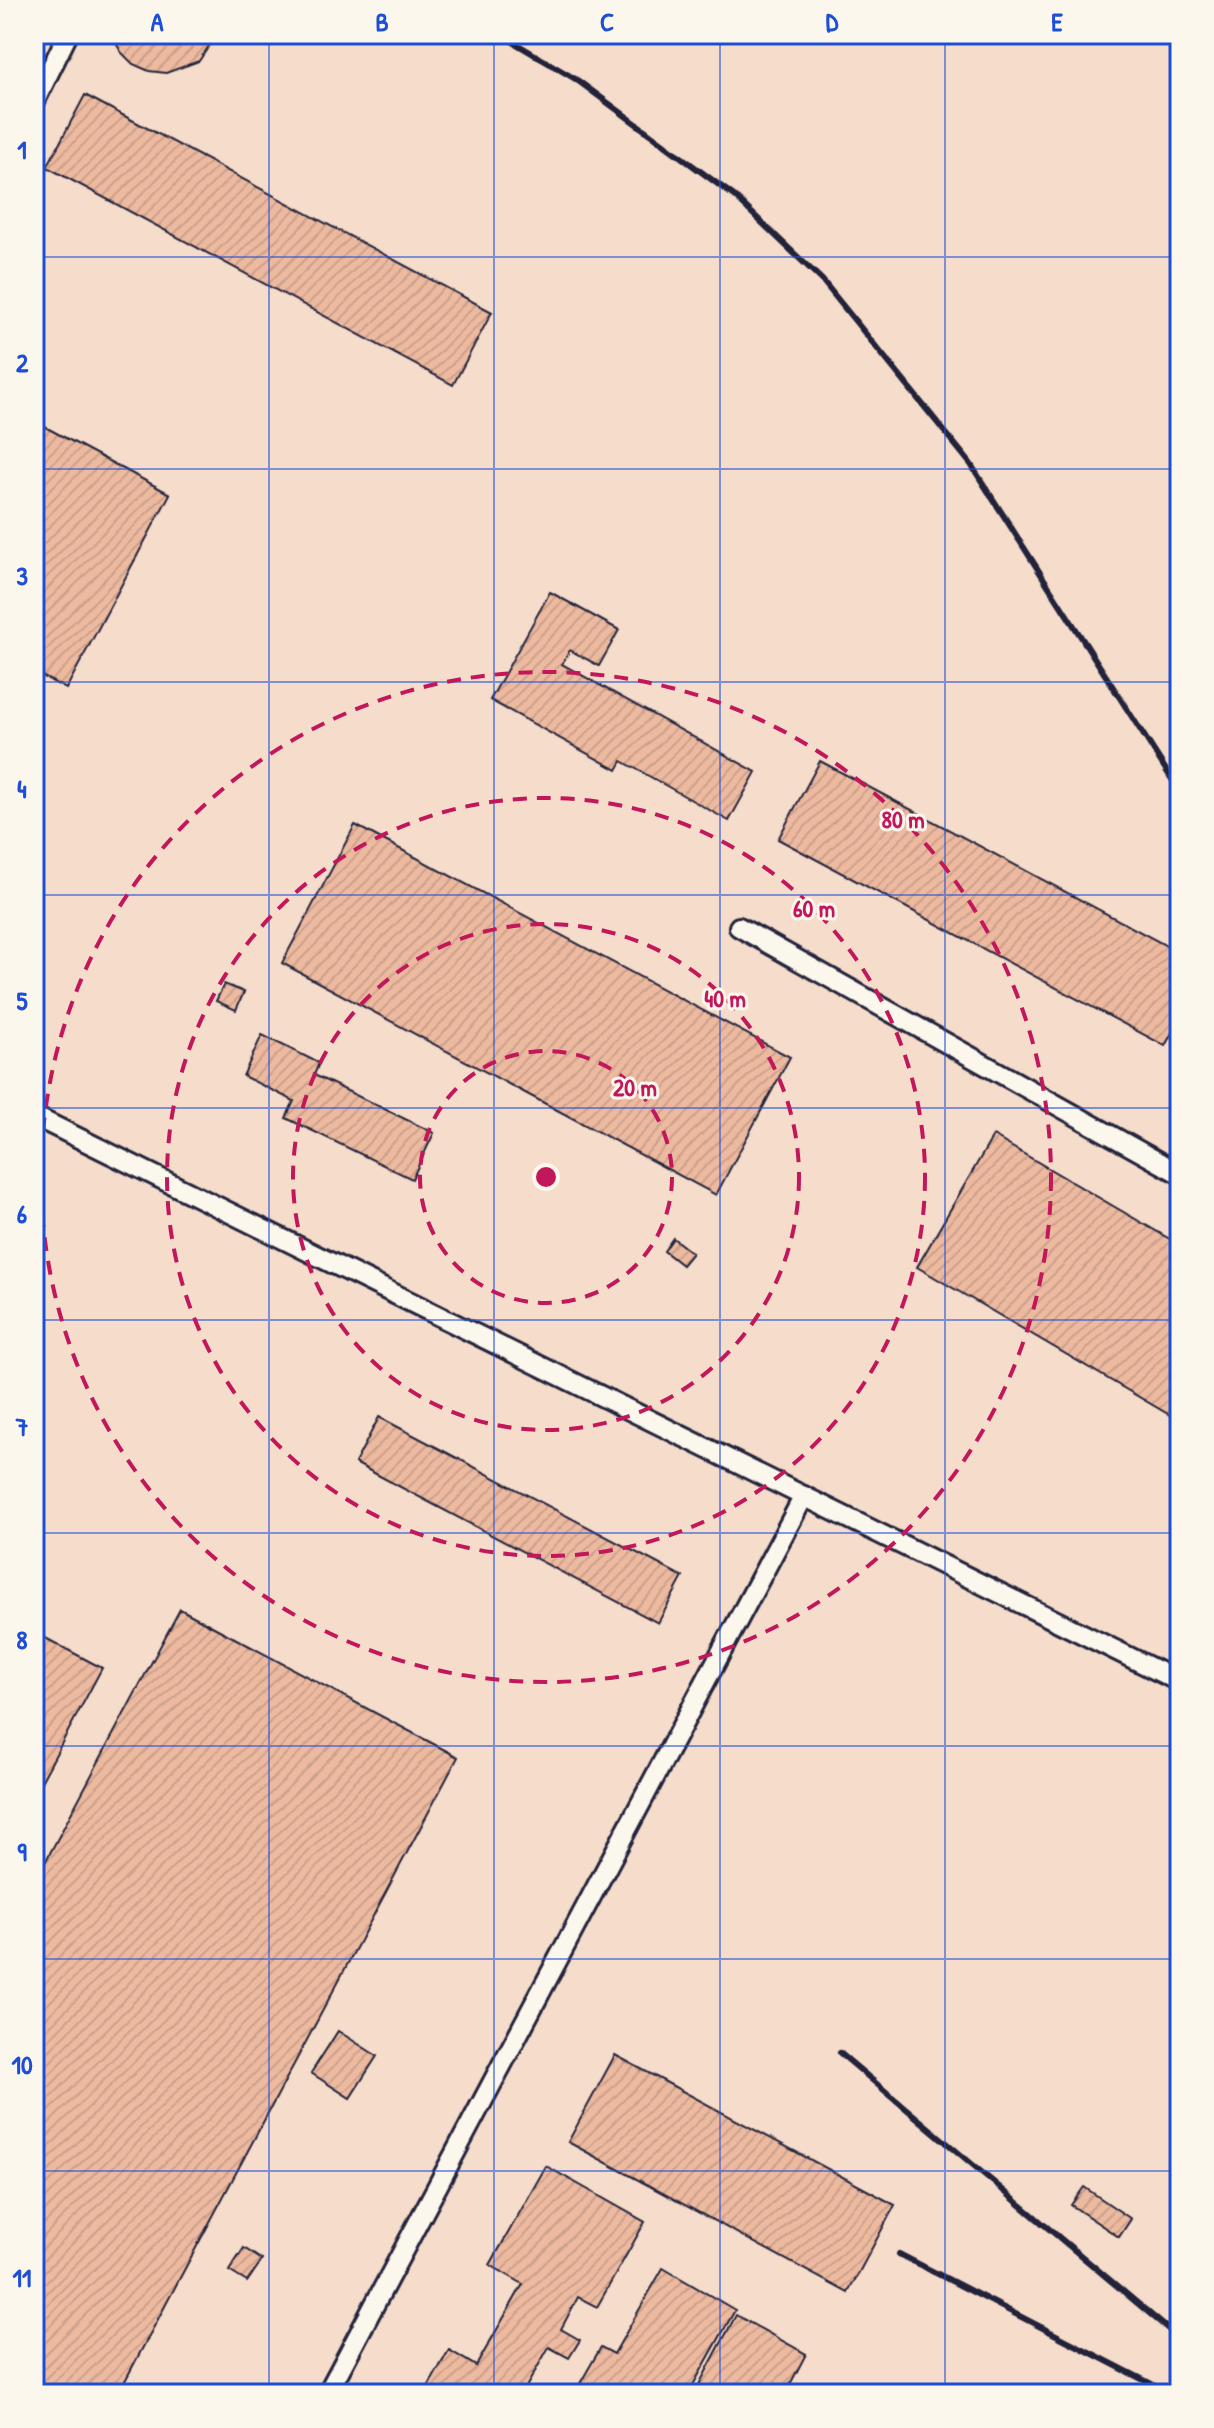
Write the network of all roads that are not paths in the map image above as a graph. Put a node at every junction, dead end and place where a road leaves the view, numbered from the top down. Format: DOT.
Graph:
graph roads {
  1 [pos="68,34"];
  2 [pos="34,103"];
  3 [pos="739,927"];
  4 [pos="34,1116"];
  5 [pos="1180,1174"];
  6 [pos="804,1496"];
  7 [pos="1180,1682"];
  8 [pos="327,2394"];
  1 -- 2 [label="lane"];
  3 -- 5 [label="lane"];
  4 -- 6 [label="lane"];
  6 -- 7 [label="lane"];
  6 -- 8 [label="lane"];
}
